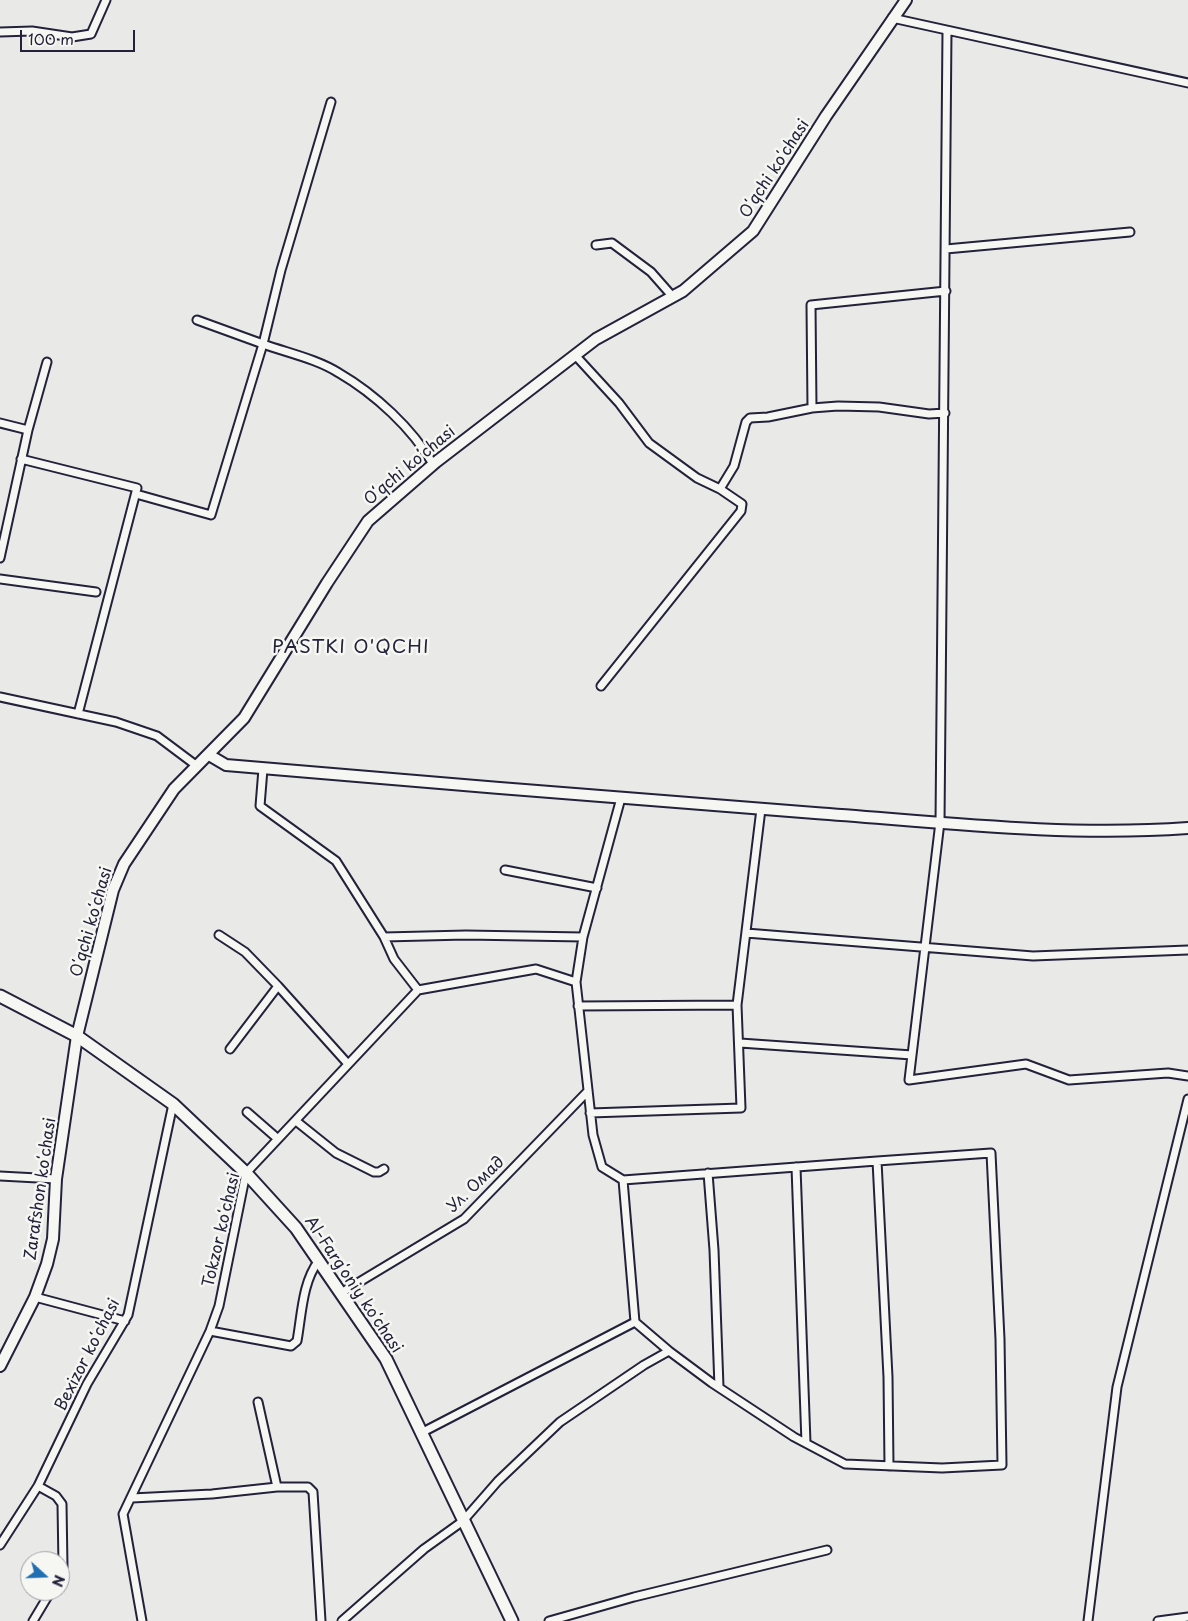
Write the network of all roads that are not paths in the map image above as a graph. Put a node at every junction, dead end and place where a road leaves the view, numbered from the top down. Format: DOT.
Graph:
graph roads {
  1 [pos="106,0"];
  2 [pos="906,0"];
  3 [pos="892,18"];
  4 [pos="947,31"];
  5 [pos="0,32"];
  6 [pos="1188,83"];
  7 [pos="331,102"];
  8 [pos="1130,232"];
  9 [pos="596,245"];
  10 [pos="946,249"];
  11 [pos="946,291"];
  12 [pos="673,297"];
  13 [pos="197,320"];
  14 [pos="263,344"];
  15 [pos="575,355"];
  16 [pos="47,362"];
  17 [pos="812,408"];
  18 [pos="945,413"];
  19 [pos="0,423"];
  20 [pos="28,430"];
  21 [pos="21,459"];
  22 [pos="434,464"];
  23 [pos="720,489"];
  24 [pos="136,494"];
  25 [pos="0,558"];
  26 [pos="0,579"];
  27 [pos="96,592"];
  28 [pos="601,686"];
  29 [pos="0,697"];
  30 [pos="78,714"];
  31 [pos="209,754"];
  32 [pos="197,766"];
  33 [pos="263,768"];
  34 [pos="621,798"];
  35 [pos="761,809"];
  36 [pos="940,822"];
  37 [pos="1188,828"];
  38 [pos="505,870"];
  39 [pos="596,888"];
  40 [pos="746,933"];
  41 [pos="219,935"];
  42 [pos="384,937"];
  43 [pos="583,937"];
  44 [pos="925,948"];
  45 [pos="1188,950"];
  46 [pos="576,982"];
  47 [pos="278,986"];
  48 [pos="418,990"];
  49 [pos="0,996"];
  50 [pos="737,1005"];
  51 [pos="578,1006"];
  52 [pos="78,1036"];
  53 [pos="740,1043"];
  54 [pos="230,1049"];
  55 [pos="912,1055"];
  56 [pos="348,1064"];
  57 [pos="1188,1076"];
  58 [pos="588,1091"];
  59 [pos="1188,1099"];
  60 [pos="172,1104"];
  61 [pos="247,1112"];
  62 [pos="590,1113"];
  63 [pos="296,1121"];
  64 [pos="278,1139"];
  65 [pos="877,1161"];
  66 [pos="796,1167"];
  67 [pos="384,1169"];
  68 [pos="246,1173"];
  69 [pos="708,1173"];
  70 [pos="0,1176"];
  71 [pos="56,1179"];
  72 [pos="623,1180"];
  73 [pos="318,1260"];
  74 [pos="341,1292"];
  75 [pos="35,1297"];
  76 [pos="125,1320"];
  77 [pos="634,1322"];
  78 [pos="210,1331"];
  79 [pos="669,1351"];
  80 [pos="0,1366"];
  81 [pos="719,1388"];
  82 [pos="258,1402"];
  83 [pos="421,1433"];
  84 [pos="806,1443"];
  85 [pos="889,1466"];
  86 [pos="38,1486"];
  87 [pos="277,1487"];
  88 [pos="132,1498"];
  89 [pos="463,1521"];
  90 [pos="0,1545"];
  91 [pos="827,1550"];
  92 [pos="62,1551"];
  93 [pos="45,1601"];
  94 [pos="1188,1617"];
  95 [pos="32,1621"];
  96 [pos="142,1621"];
  97 [pos="321,1621"];
  98 [pos="342,1621"];
  99 [pos="512,1621"];
  100 [pos="549,1621"];
  101 [pos="1088,1621"];
  102 [pos="1158,1621"];
  1 -- 5 [label="street"];
  2 -- 3 [label="main road, Oʻqchi koʻchasi"];
  3 -- 4 [label="street"];
  3 -- 12 [label="main road, Oʻqchi koʻchasi"];
  4 -- 6 [label="street"];
  4 -- 10 [label="street"];
  7 -- 14 [label="street"];
  8 -- 10 [label="street"];
  9 -- 12 [label="street"];
  10 -- 11 [label="street"];
  11 -- 17 [label="street"];
  11 -- 18 [label="street"];
  12 -- 15 [label="main road, Oʻqchi koʻchasi"];
  13 -- 14 [label="street"];
  14 -- 22 [label="street"];
  14 -- 24 [label="street"];
  15 -- 22 [label="main road, Oʻqchi koʻchasi"];
  15 -- 23 [label="street"];
  16 -- 20 [label="street"];
  17 -- 18 [label="street"];
  17 -- 23 [label="street"];
  18 -- 36 [label="street"];
  19 -- 20 [label="street"];
  20 -- 21 [label="street"];
  21 -- 24 [label="street"];
  21 -- 25 [label="street"];
  22 -- 31 [label="main road, Oʻqchi koʻchasi"];
  23 -- 28 [label="street"];
  24 -- 30 [label="street"];
  26 -- 27 [label="street"];
  29 -- 30 [label="street"];
  30 -- 32 [label="street"];
  31 -- 32 [label="main road, Oʻqchi koʻchasi"];
  31 -- 33 [label="main road"];
  32 -- 52 [label="main road, Oʻqchi koʻchasi"];
  33 -- 34 [label="main road"];
  33 -- 42 [label="street"];
  34 -- 35 [label="main road"];
  34 -- 39 [label="street"];
  35 -- 36 [label="main road"];
  35 -- 40 [label="street"];
  36 -- 37 [label="main road"];
  36 -- 44 [label="street"];
  38 -- 39 [label="street"];
  39 -- 43 [label="street"];
  40 -- 44 [label="street"];
  40 -- 50 [label="street"];
  41 -- 47 [label="street"];
  42 -- 43 [label="street"];
  42 -- 48 [label="street"];
  43 -- 46 [label="street"];
  44 -- 45 [label="street"];
  44 -- 55 [label="street"];
  46 -- 48 [label="street"];
  46 -- 51 [label="street"];
  47 -- 54 [label="street"];
  47 -- 56 [label="street"];
  48 -- 56 [label="street, Tokzor koʻchasi"];
  49 -- 52 [label="main road, Al-Fargʻoniy koʻchasi"];
  50 -- 51 [label="street"];
  50 -- 53 [label="street"];
  51 -- 58 [label="street"];
  52 -- 60 [label="main road, Al-Fargʻoniy koʻchasi"];
  52 -- 71 [label="main road, Zarafshon koʻchasi"];
  53 -- 55 [label="street"];
  53 -- 62 [label="street"];
  55 -- 57 [label="street"];
  56 -- 63 [label="street, Tokzor koʻchasi"];
  58 -- 62 [label="street"];
  58 -- 74 [label="street, Ул. Омад"];
  59 -- 101 [label="street"];
  60 -- 68 [label="main road, Al-Fargʻoniy koʻchasi"];
  60 -- 76 [label="street, Bexizor koʻchasi"];
  61 -- 64 [label="street"];
  62 -- 72 [label="street"];
  63 -- 64 [label="street, Tokzor koʻchasi"];
  63 -- 67 [label="street"];
  64 -- 68 [label="street, Tokzor koʻchasi"];
  65 -- 66 [label="street"];
  65 -- 85 [label="street"];
  65 -- 85 [label="street"];
  66 -- 69 [label="street"];
  66 -- 84 [label="street"];
  68 -- 73 [label="main road, Al-Fargʻoniy koʻchasi"];
  68 -- 78 [label="street, Tokzor koʻchasi"];
  69 -- 72 [label="street"];
  69 -- 81 [label="street"];
  70 -- 71 [label="street"];
  71 -- 75 [label="main road, Zarafshon koʻchasi"];
  72 -- 77 [label="street"];
  73 -- 74 [label="main road, Al-Fargʻoniy koʻchasi"];
  73 -- 78 [label="street"];
  74 -- 83 [label="main road, Al-Fargʻoniy koʻchasi"];
  75 -- 76 [label="street"];
  75 -- 80 [label="main road, Zarafshon koʻchasi"];
  76 -- 86 [label="street, Bexizor koʻchasi"];
  77 -- 79 [label="street"];
  77 -- 83 [label="street"];
  78 -- 88 [label="street, Tokzor koʻchasi"];
  79 -- 81 [label="street"];
  79 -- 89 [label="street"];
  81 -- 84 [label="street"];
  82 -- 87 [label="street"];
  83 -- 89 [label="main road, Al-Fargʻoniy koʻchasi"];
  84 -- 85 [label="street"];
  86 -- 90 [label="street, Bexizor koʻchasi"];
  86 -- 92 [label="street"];
  87 -- 88 [label="street"];
  87 -- 97 [label="street"];
  88 -- 96 [label="street, Tokzor koʻchasi"];
  89 -- 98 [label="street"];
  89 -- 99 [label="main road, Al-Fargʻoniy koʻchasi"];
  91 -- 100 [label="street"];
  93 -- 95 [label="street"];
  94 -- 102 [label="street"];
}
